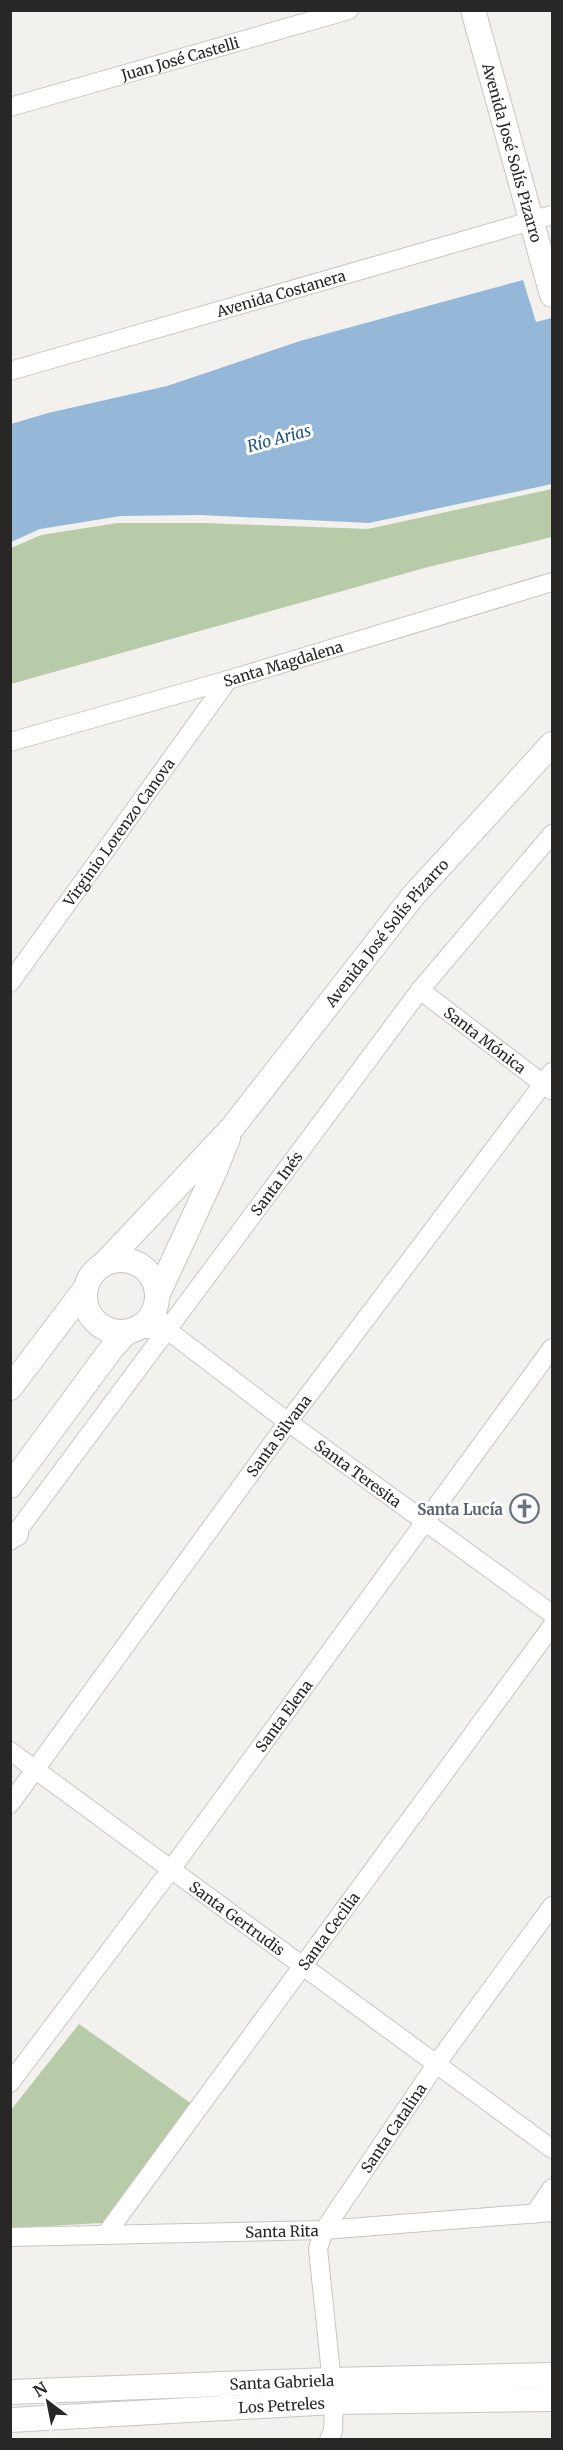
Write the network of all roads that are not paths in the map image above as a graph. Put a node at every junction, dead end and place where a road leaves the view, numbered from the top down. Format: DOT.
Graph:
graph roads {
  1 [pos="349,10"];
  2 [pos="473,10"];
  3 [pos="10,107"];
  4 [pos="542,218"];
  5 [pos="552,295"];
  6 [pos="10,371"];
  7 [pos="552,582"];
  8 [pos="228,680"];
  9 [pos="10,742"];
  10 [pos="552,744"];
  11 [pos="552,834"];
  12 [pos="10,983"];
  13 [pos="420,990"];
  14 [pos="549,1082"];
  15 [pos="232,1128"];
  16 [pos="104,1264"];
  17 [pos="85,1289"];
  18 [pos="159,1312"];
  19 [pos="132,1330"];
  20 [pos="552,1348"];
  21 [pos="10,1388"];
  22 [pos="288,1422"];
  23 [pos="10,1486"];
  24 [pos="424,1521"];
  25 [pos="12,1537"];
  26 [pos="552,1614"];
  27 [pos="552,1626"];
  28 [pos="10,1751"];
  29 [pos="36,1770"];
  30 [pos="10,1804"];
  31 [pos="172,1868"];
  32 [pos="552,1906"];
  33 [pos="304,1965"];
  34 [pos="437,2063"];
  35 [pos="10,2083"];
  36 [pos="552,2149"];
  37 [pos="552,2188"];
  38 [pos="552,2212"];
  39 [pos="534,2214"];
  40 [pos="324,2230"];
  41 [pos="106,2234"];
  42 [pos="10,2237"];
  43 [pos="552,2374"];
  44 [pos="332,2391"];
  45 [pos="10,2392"];
  46 [pos="552,2399"];
  47 [pos="10,2420"];
  48 [pos="329,2439"];
  1 -- 3 [label="street, Juan José Castelli"];
  2 -- 4 [label="main road, Avenida José Solís Pizarro"];
  4 -- 5 [label="main road, Avenida José Solís Pizarro"];
  4 -- 6 [label="street, Avenida Costanera"];
  7 -- 8 [label="street, Santa Magdalena"];
  8 -- 9 [label="street, Santa Magdalena"];
  8 -- 12 [label="street, Virginio Lorenzo Canova"];
  10 -- 15 [label="main road, Avenida José Solís Pizarro"];
  11 -- 13 [label="street, Santa Inés"];
  13 -- 14 [label="street, Santa Mónica"];
  13 -- 18 [label="street, Santa Inés"];
  14 -- 22 [label="street, Santa Silvana"];
  15 -- 16 [label="main road, Avenida José Solís Pizarro"];
  15 -- 18 [label="main road, Avenida José Solís Pizarro"];
  16 -- 17 [label="main road, Avenida José Solís Pizarro"];
  16 -- 18 [label="main road"];
  17 -- 19 [label="main road"];
  17 -- 21 [label="main road, Avenida José Solís Pizarro"];
  18 -- 19 [label="main road, Avenida José Solís Pizarro"];
  18 -- 22 [label="street, Santa Teresita"];
  18 -- 25 [label="street, Santa Inés"];
  19 -- 23 [label="main road, Avenida José Solís Pizarro"];
  20 -- 24 [label="street, Santa Elena"];
  22 -- 24 [label="street, Santa Teresita"];
  22 -- 29 [label="street, Santa Silvana"];
  24 -- 26 [label="street, Santa Teresita"];
  24 -- 31 [label="street, Santa Elena"];
  27 -- 33 [label="street, Santa Cecilia"];
  28 -- 29 [label="street, Santa Gertrudis"];
  29 -- 30 [label="street, Santa Silvana"];
  29 -- 31 [label="street, Santa Gertrudis"];
  31 -- 33 [label="street, Santa Gertrudis"];
  31 -- 35 [label="street, Santa Elena"];
  32 -- 34 [label="street, Santa Catalina"];
  33 -- 34 [label="street, Santa Gertrudis"];
  33 -- 41 [label="street, Santa Cecilia"];
  34 -- 36 [label="street, Santa Gertrudis"];
  34 -- 40 [label="street, Santa Catalina"];
  37 -- 39 [label="street"];
  38 -- 39 [label="street, Santa Rita"];
  39 -- 40 [label="street, Santa Rita"];
  40 -- 41 [label="street, Santa Rita"];
  40 -- 44 [label="street, Santa Catalina"];
  41 -- 42 [label="street, Santa Rita"];
  43 -- 44 [label="main road, Santa Gabriela"];
  44 -- 45 [label="main road, Santa Gabriela"];
  44 -- 46 [label="main road, Los Petreles"];
  44 -- 47 [label="main road, Los Petreles"];
  44 -- 48 [label="street, Santa Catalina"];
}
